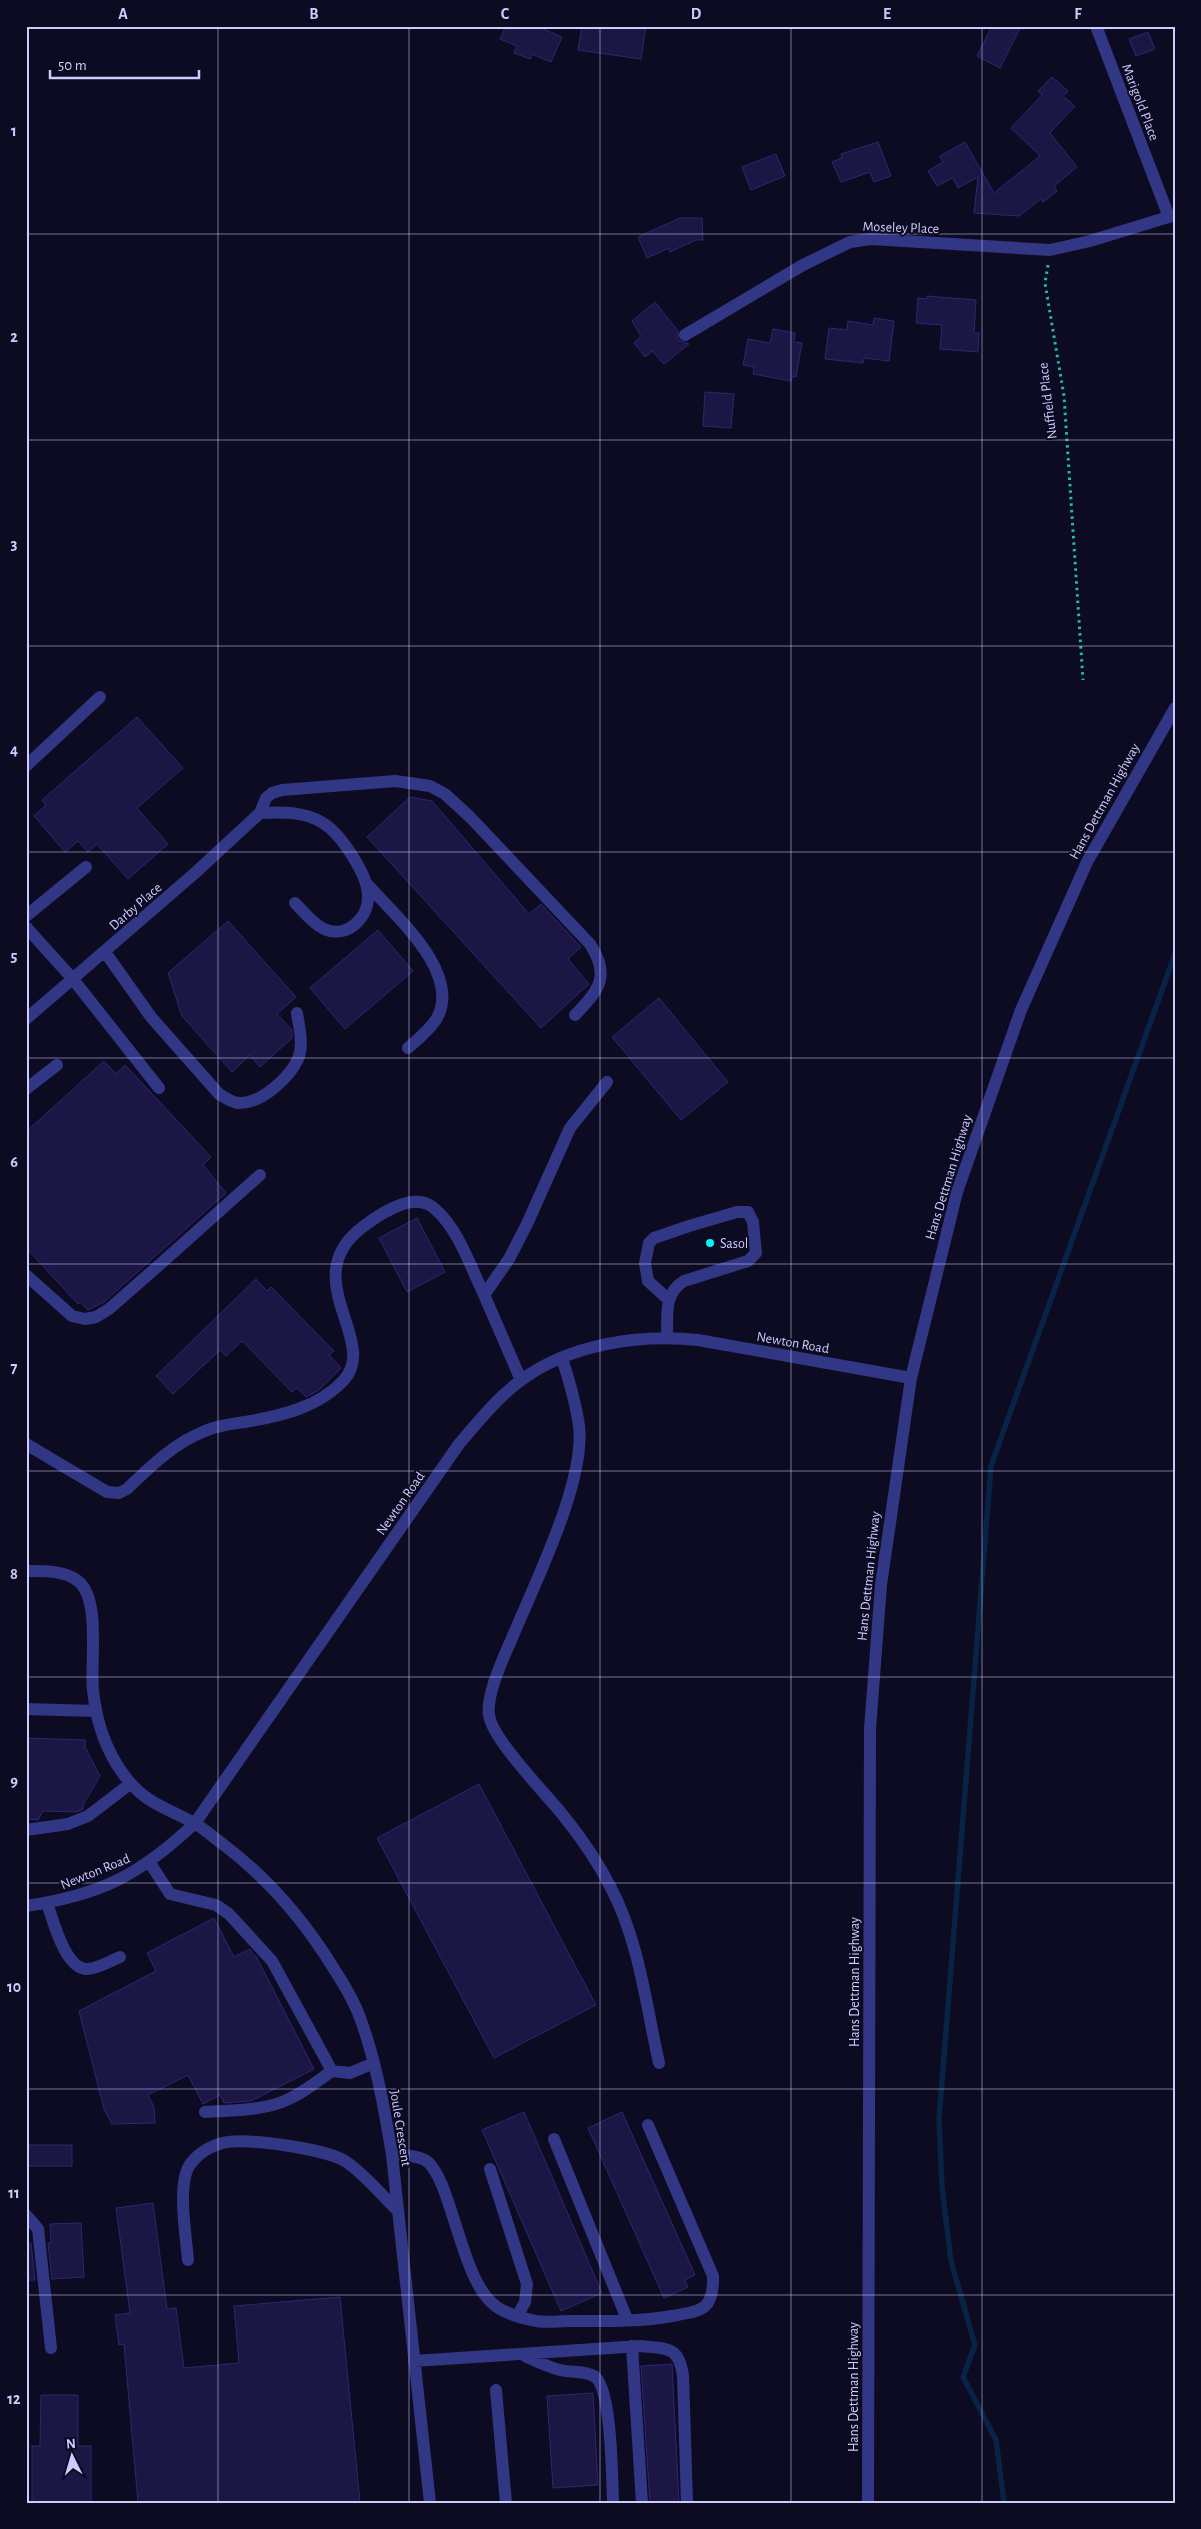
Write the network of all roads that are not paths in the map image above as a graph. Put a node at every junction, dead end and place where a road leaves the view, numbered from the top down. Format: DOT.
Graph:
graph roads {
  1 [pos="1096,26"];
  2 [pos="1172,216"];
  3 [pos="685,335"];
  4 [pos="100,697"];
  5 [pos="1175,708"];
  6 [pos="26,766"];
  7 [pos="260,812"];
  8 [pos="86,867"];
  9 [pos="366,884"];
  10 [pos="295,903"];
  11 [pos="26,916"];
  12 [pos="26,928"];
  13 [pos="105,952"];
  14 [pos="72,978"];
  15 [pos="297,1013"];
  16 [pos="576,1015"];
  17 [pos="26,1019"];
  18 [pos="408,1048"];
  19 [pos="57,1065"];
  20 [pos="608,1082"];
  21 [pos="159,1088"];
  22 [pos="26,1089"];
  23 [pos="260,1174"];
  24 [pos="26,1275"];
  25 [pos="484,1295"];
  26 [pos="669,1300"];
  27 [pos="667,1337"];
  28 [pos="562,1358"];
  29 [pos="911,1378"];
  30 [pos="521,1380"];
  31 [pos="26,1444"];
  32 [pos="26,1571"];
  33 [pos="26,1709"];
  34 [pos="96,1711"];
  35 [pos="130,1784"];
  36 [pos="195,1823"];
  37 [pos="26,1830"];
  38 [pos="150,1863"];
  39 [pos="47,1903"];
  40 [pos="26,1906"];
  41 [pos="120,1956"];
  42 [pos="374,2063"];
  43 [pos="659,2063"];
  44 [pos="332,2071"];
  45 [pos="205,2112"];
  46 [pos="648,2125"];
  47 [pos="554,2140"];
  48 [pos="392,2155"];
  49 [pos="490,2170"];
  50 [pos="398,2211"];
  51 [pos="26,2215"];
  52 [pos="188,2260"];
  53 [pos="518,2315"];
  54 [pos="627,2319"];
  55 [pos="632,2346"];
  56 [pos="51,2348"];
  57 [pos="522,2355"];
  58 [pos="414,2361"];
  59 [pos="496,2390"];
  60 [pos="613,2502"];
  61 [pos="430,2503"];
  62 [pos="506,2503"];
  63 [pos="642,2503"];
  64 [pos="687,2503"];
  65 [pos="868,2503"];
  1 -- 2 [label="street, Marigold Place"];
  2 -- 3 [label="street, Moseley Place"];
  4 -- 6 [label="street"];
  5 -- 29 [label="street, Hans Dettman Highway"];
  7 -- 9 [label="street"];
  7 -- 13 [label="street, Darby Place"];
  7 -- 16 [label="street, Darby Place"];
  8 -- 11 [label="street"];
  9 -- 10 [label="street"];
  9 -- 18 [label="street"];
  12 -- 14 [label="street"];
  13 -- 14 [label="street, Darby Place"];
  13 -- 15 [label="street"];
  14 -- 17 [label="street, Darby Place"];
  14 -- 21 [label="street"];
  19 -- 22 [label="street"];
  20 -- 25 [label="street"];
  23 -- 24 [label="street"];
  25 -- 30 [label="street"];
  25 -- 31 [label="street"];
  26 -- 26 [label="street"];
  26 -- 27 [label="street"];
  27 -- 28 [label="street, Newton Road"];
  27 -- 29 [label="street, Newton Road"];
  28 -- 30 [label="street, Newton Road"];
  28 -- 43 [label="street"];
  29 -- 65 [label="street, Hans Dettman Highway"];
  30 -- 36 [label="street, Newton Road"];
  32 -- 34 [label="street, Joule Crescent"];
  33 -- 34 [label="street"];
  34 -- 35 [label="street, Joule Crescent"];
  35 -- 36 [label="street, Joule Crescent"];
  35 -- 37 [label="street"];
  36 -- 38 [label="street, Newton Road"];
  36 -- 42 [label="street, Joule Crescent"];
  38 -- 39 [label="street, Newton Road"];
  38 -- 44 [label="street"];
  39 -- 40 [label="street, Newton Road"];
  39 -- 41 [label="street"];
  42 -- 44 [label="street"];
  42 -- 48 [label="street, Joule Crescent"];
  44 -- 45 [label="street"];
  46 -- 54 [label="street"];
  47 -- 54 [label="street"];
  48 -- 50 [label="street, Joule Crescent"];
  48 -- 53 [label="street"];
  49 -- 53 [label="street"];
  50 -- 52 [label="street"];
  50 -- 58 [label="street, Joule Crescent"];
  51 -- 56 [label="street"];
  53 -- 54 [label="street"];
  55 -- 57 [label="street"];
  55 -- 63 [label="street"];
  55 -- 64 [label="street"];
  57 -- 58 [label="street"];
  57 -- 60 [label="street"];
  58 -- 61 [label="street, Joule Crescent"];
  59 -- 62 [label="street"];
}
